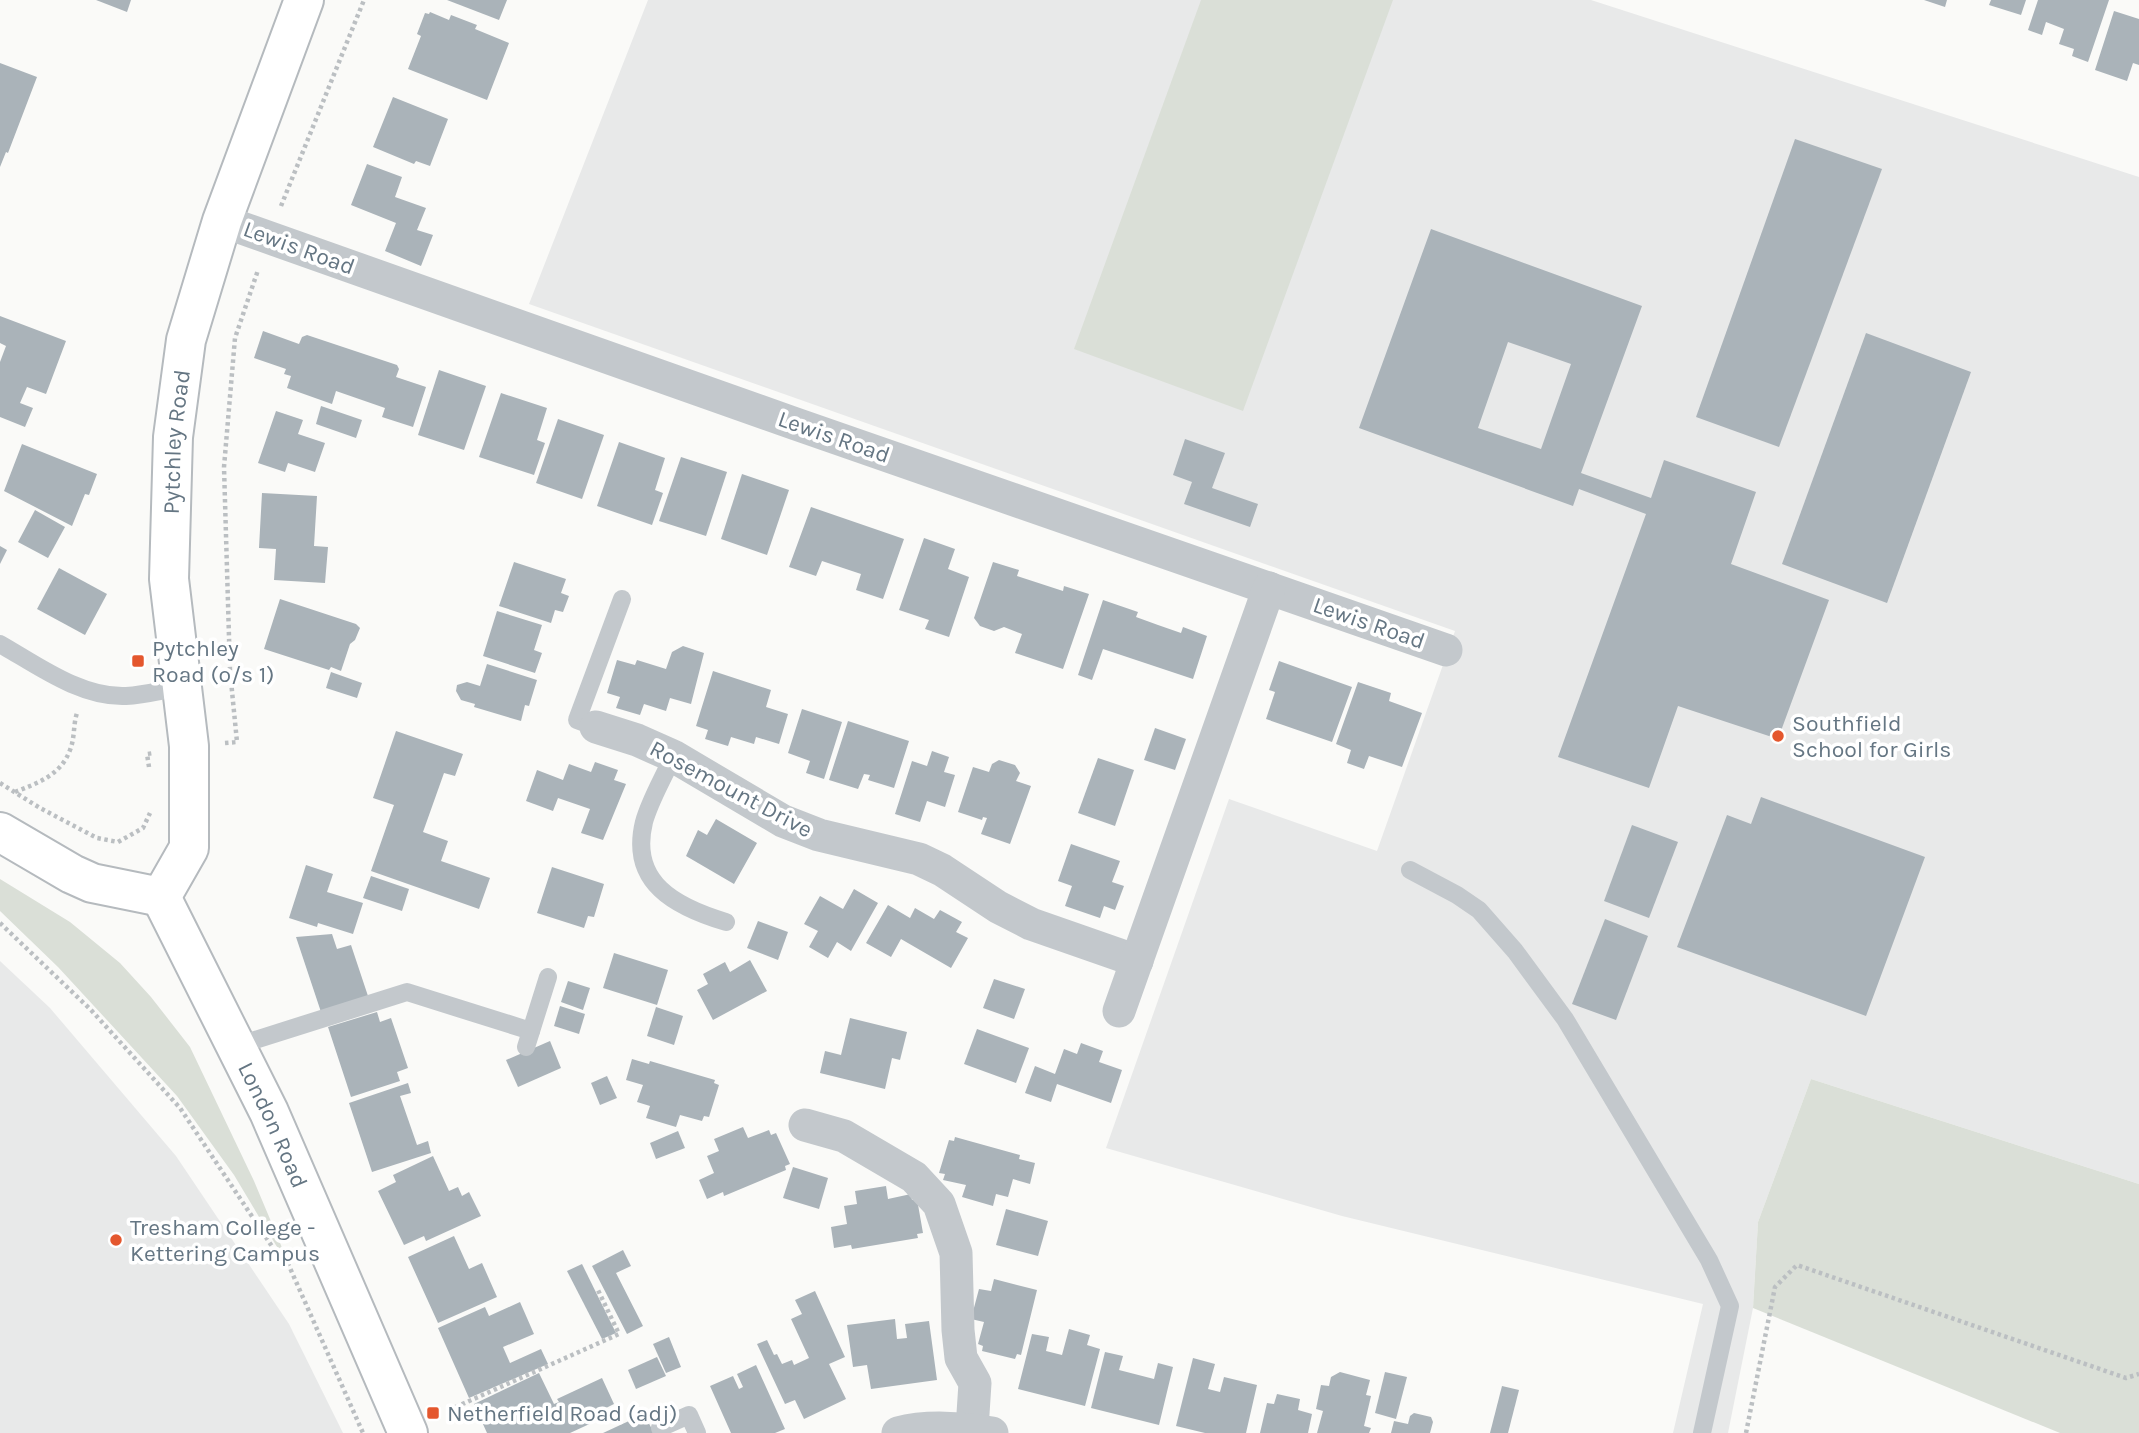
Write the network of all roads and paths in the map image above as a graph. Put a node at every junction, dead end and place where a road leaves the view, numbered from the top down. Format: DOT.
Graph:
graph roads {
  1 [pos="304,0"];
  2 [pos="364,0"];
  3 [pos="278,213"];
  4 [pos="222,221"];
  5 [pos="259,265"];
  6 [pos="1269,588"];
  7 [pos="622,599"];
  8 [pos="0,644"];
  9 [pos="1446,650"];
  10 [pos="181,687"];
  11 [pos="85,688"];
  12 [pos="596,727"];
  13 [pos="237,742"];
  14 [pos="147,754"];
  15 [pos="673,756"];
  16 [pos="149,768"];
  17 [pos="0,783"];
  18 [pos="15,792"];
  19 [pos="151,803"];
  20 [pos="143,828"];
  21 [pos="0,832"];
  22 [pos="152,832"];
  23 [pos="1410,870"];
  24 [pos="161,897"];
  25 [pos="726,922"];
  26 [pos="0,923"];
  27 [pos="1137,961"];
  28 [pos="548,977"];
  29 [pos="1119,1011"];
  30 [pos="236,1046"];
  31 [pos="805,1125"];
  32 [pos="597,1288"];
  33 [pos="2139,1374"];
  34 [pos="449,1410"];
  35 [pos="660,1428"];
  36 [pos="983,1431"];
  37 [pos="363,1433"];
  38 [pos="408,1433"];
  39 [pos="697,1433"];
  40 [pos="898,1433"];
  41 [pos="1702,1433"];
  42 [pos="1746,1433"];
  1 -- 4 [label="main road, Pytchley Road"];
  2 -- 3 [label="path"];
  4 -- 6 [label="street, Lewis Road"];
  4 -- 10 [label="main road, Pytchley Road"];
  5 -- 13 [label="path"];
  6 -- 9 [label="street, Lewis Road"];
  6 -- 27 [label="street"];
  7 -- 12 [label="lane"];
  8 -- 11 [label="lane"];
  10 -- 11 [label="lane"];
  10 -- 24 [label="main road, Pytchley Road"];
  11 -- 18 [label="path"];
  12 -- 15 [label="street, Rosemount Drive"];
  14 -- 16 [label="path"];
  15 -- 25 [label="lane"];
  15 -- 27 [label="street, Rosemount Drive"];
  17 -- 18 [label="path"];
  18 -- 20 [label="path"];
  19 -- 20 [label="path"];
  20 -- 22 [label="path"];
  21 -- 24 [label="main road"];
  23 -- 41 [label="lane"];
  24 -- 30 [label="main road, London Road"];
  26 -- 37 [label="path"];
  27 -- 29 [label="street"];
  28 -- 30 [label="lane"];
  30 -- 38 [label="main road, London Road"];
  31 -- 36 [label="street"];
  32 -- 34 [label="path"];
  33 -- 42 [label="path"];
  35 -- 39 [label="lane"];
  36 -- 40 [label="street"];
}
